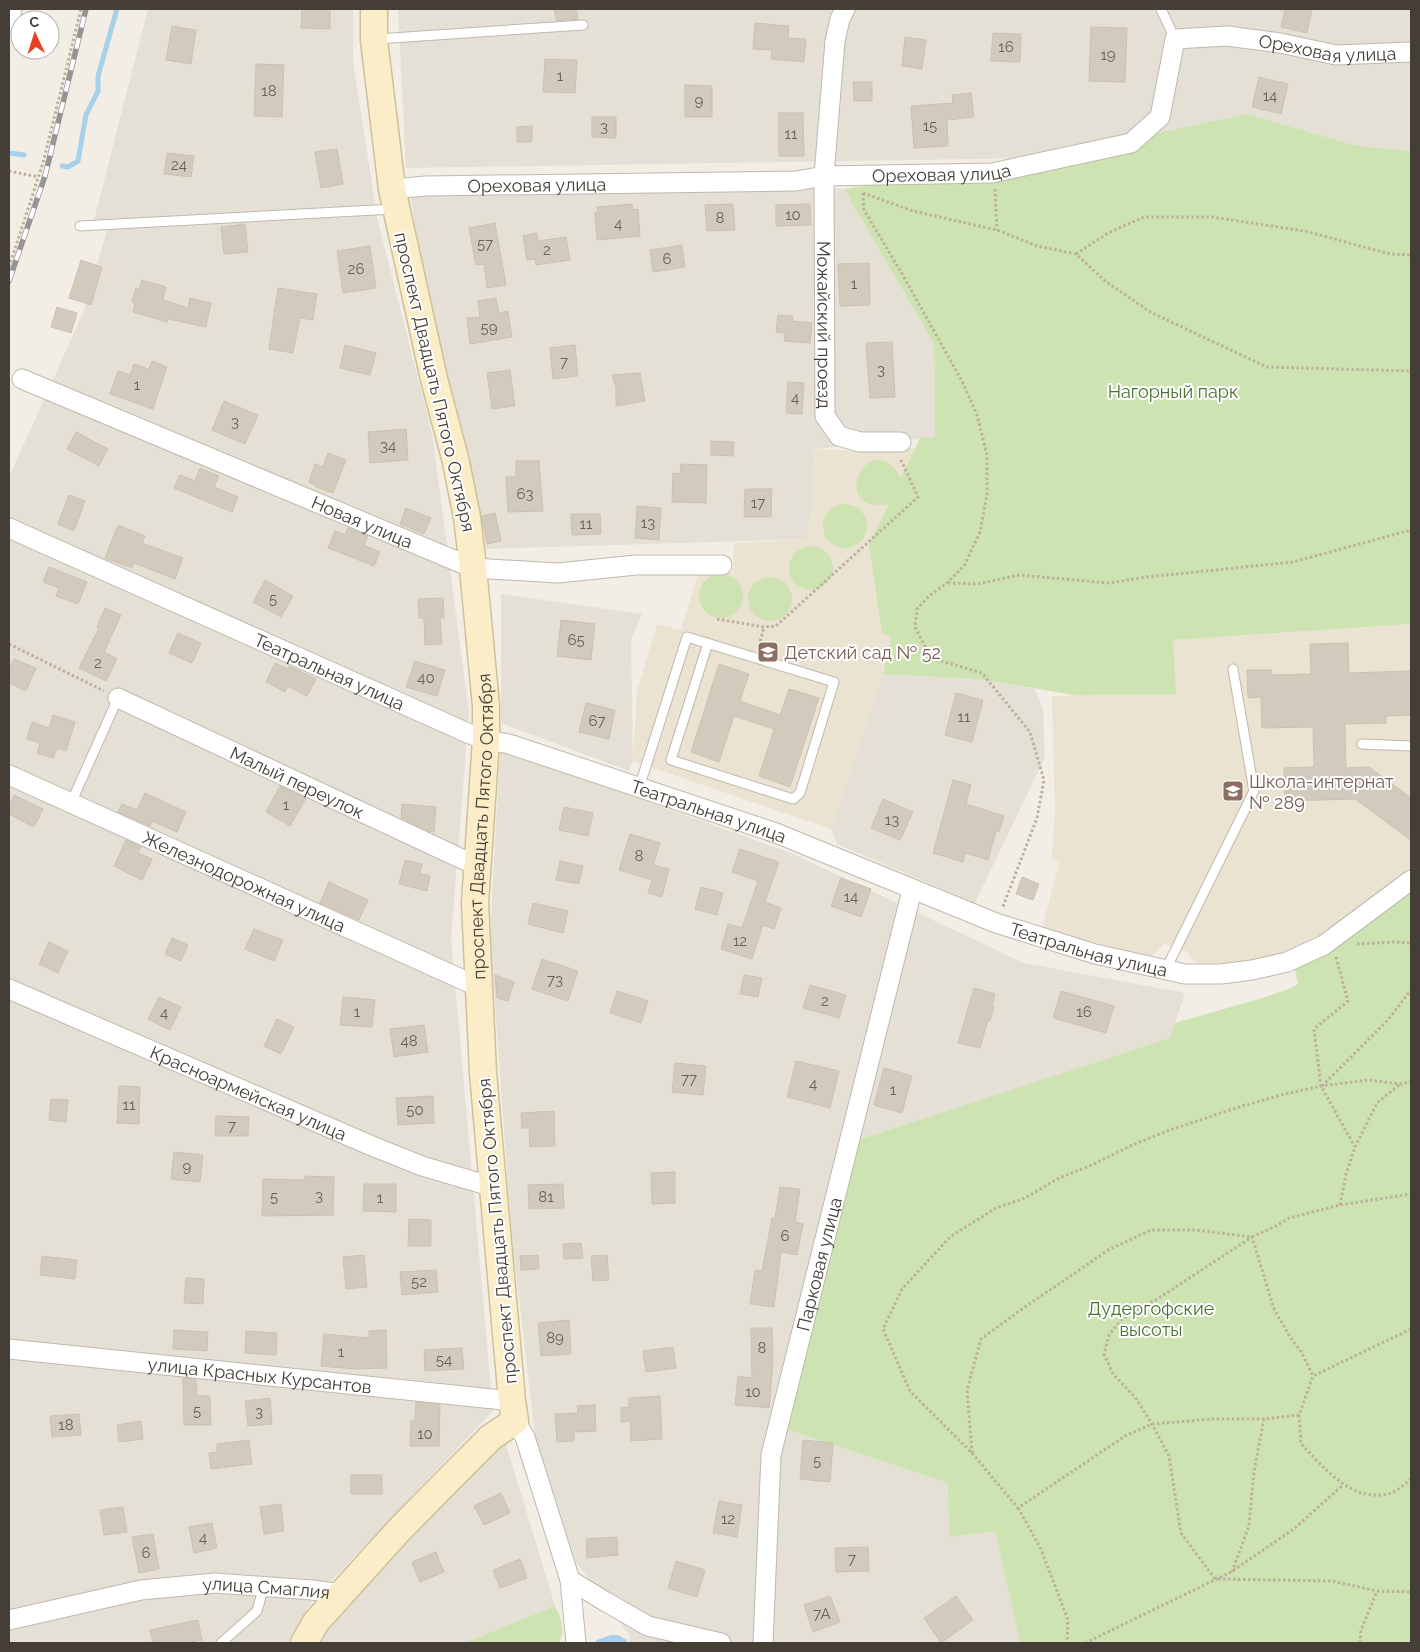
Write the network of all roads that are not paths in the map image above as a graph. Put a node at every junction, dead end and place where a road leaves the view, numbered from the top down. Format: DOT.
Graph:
graph roads {
  1 [pos="12,9"];
  2 [pos="374,9"];
  3 [pos="846,9"];
  4 [pos="1161,9"];
  5 [pos="9,22"];
  6 [pos="583,25"];
  7 [pos="1176,39"];
  8 [pos="374,40"];
  9 [pos="1411,52"];
  10 [pos="824,176"];
  11 [pos="394,199"];
  12 [pos="80,226"];
  13 [pos="22,379"];
  14 [pos="900,448"];
  15 [pos="9,528"];
  16 [pos="722,565"];
  17 [pos="473,568"];
  18 [pos="708,643"];
  19 [pos="1233,668"];
  20 [pos="118,698"];
  21 [pos="486,740"];
  22 [pos="1362,744"];
  23 [pos="1411,746"];
  24 [pos="9,775"];
  25 [pos="639,789"];
  26 [pos="71,803"];
  27 [pos="477,866"];
  28 [pos="1411,880"];
  29 [pos="912,890"];
  30 [pos="1166,969"];
  31 [pos="479,988"];
  32 [pos="9,989"];
  33 [pos="493,1187"];
  34 [pos="9,1350"];
  35 [pos="513,1411"];
  36 [pos="570,1580"];
  37 [pos="264,1586"];
  38 [pos="341,1594"];
  39 [pos="9,1620"];
  40 [pos="221,1643"];
  41 [pos="304,1643"];
  42 [pos="576,1643"];
  43 [pos="721,1643"];
  44 [pos="763,1643"];
  1 -- 5 [label="street"];
  2 -- 8 [label="street, проспект Двадцать Пятого Октября"];
  3 -- 10 [label="street, Можайский проезд"];
  4 -- 7 [label="lane"];
  6 -- 8 [label="lane"];
  7 -- 9 [label="street, Ореховая улица"];
  7 -- 10 [label="street, Ореховая улица"];
  8 -- 11 [label="street, проспект Двадцать Пятого Октября"];
  10 -- 11 [label="street, Ореховая улица"];
  10 -- 14 [label="street, Можайский проезд"];
  11 -- 12 [label="lane"];
  11 -- 17 [label="street, проспект Двадцать Пятого Октября"];
  13 -- 17 [label="street, Новая улица"];
  15 -- 21 [label="street, Театральная улица"];
  16 -- 17 [label="street, Новая улица"];
  17 -- 21 [label="street, проспект Двадцать Пятого Октября"];
  18 -- 18 [label="lane"];
  18 -- 25 [label="lane"];
  19 -- 30 [label="lane"];
  20 -- 26 [label="lane"];
  20 -- 27 [label="street, Малый переулок"];
  21 -- 25 [label="street, Театральная улица"];
  21 -- 27 [label="street, проспект Двадцать Пятого Октября"];
  22 -- 23 [label="lane"];
  24 -- 26 [label="street, Железнодорожная улица"];
  25 -- 29 [label="street, Театральная улица"];
  26 -- 31 [label="street, Железнодорожная улица"];
  27 -- 31 [label="street, проспект Двадцать Пятого Октября"];
  28 -- 30 [label="street, Театральная улица"];
  29 -- 30 [label="street, Театральная улица"];
  29 -- 44 [label="street, Парковая улица"];
  31 -- 33 [label="street, проспект Двадцать Пятого Октября"];
  32 -- 33 [label="street, Красноармейская улица"];
  33 -- 35 [label="street, проспект Двадцать Пятого Октября"];
  34 -- 35 [label="street, улица Красных Курсантов"];
  35 -- 36 [label="street, проспект Двадцать Пятого Октября"];
  35 -- 38 [label="street, улица Смаглия"];
  36 -- 42 [label="street, проспект Двадцать Пятого Октября"];
  36 -- 43 [label="street"];
  37 -- 38 [label="street, улица Смаглия"];
  37 -- 39 [label="street, улица Смаглия"];
  37 -- 40 [label="lane"];
  38 -- 41 [label="street"];
}
